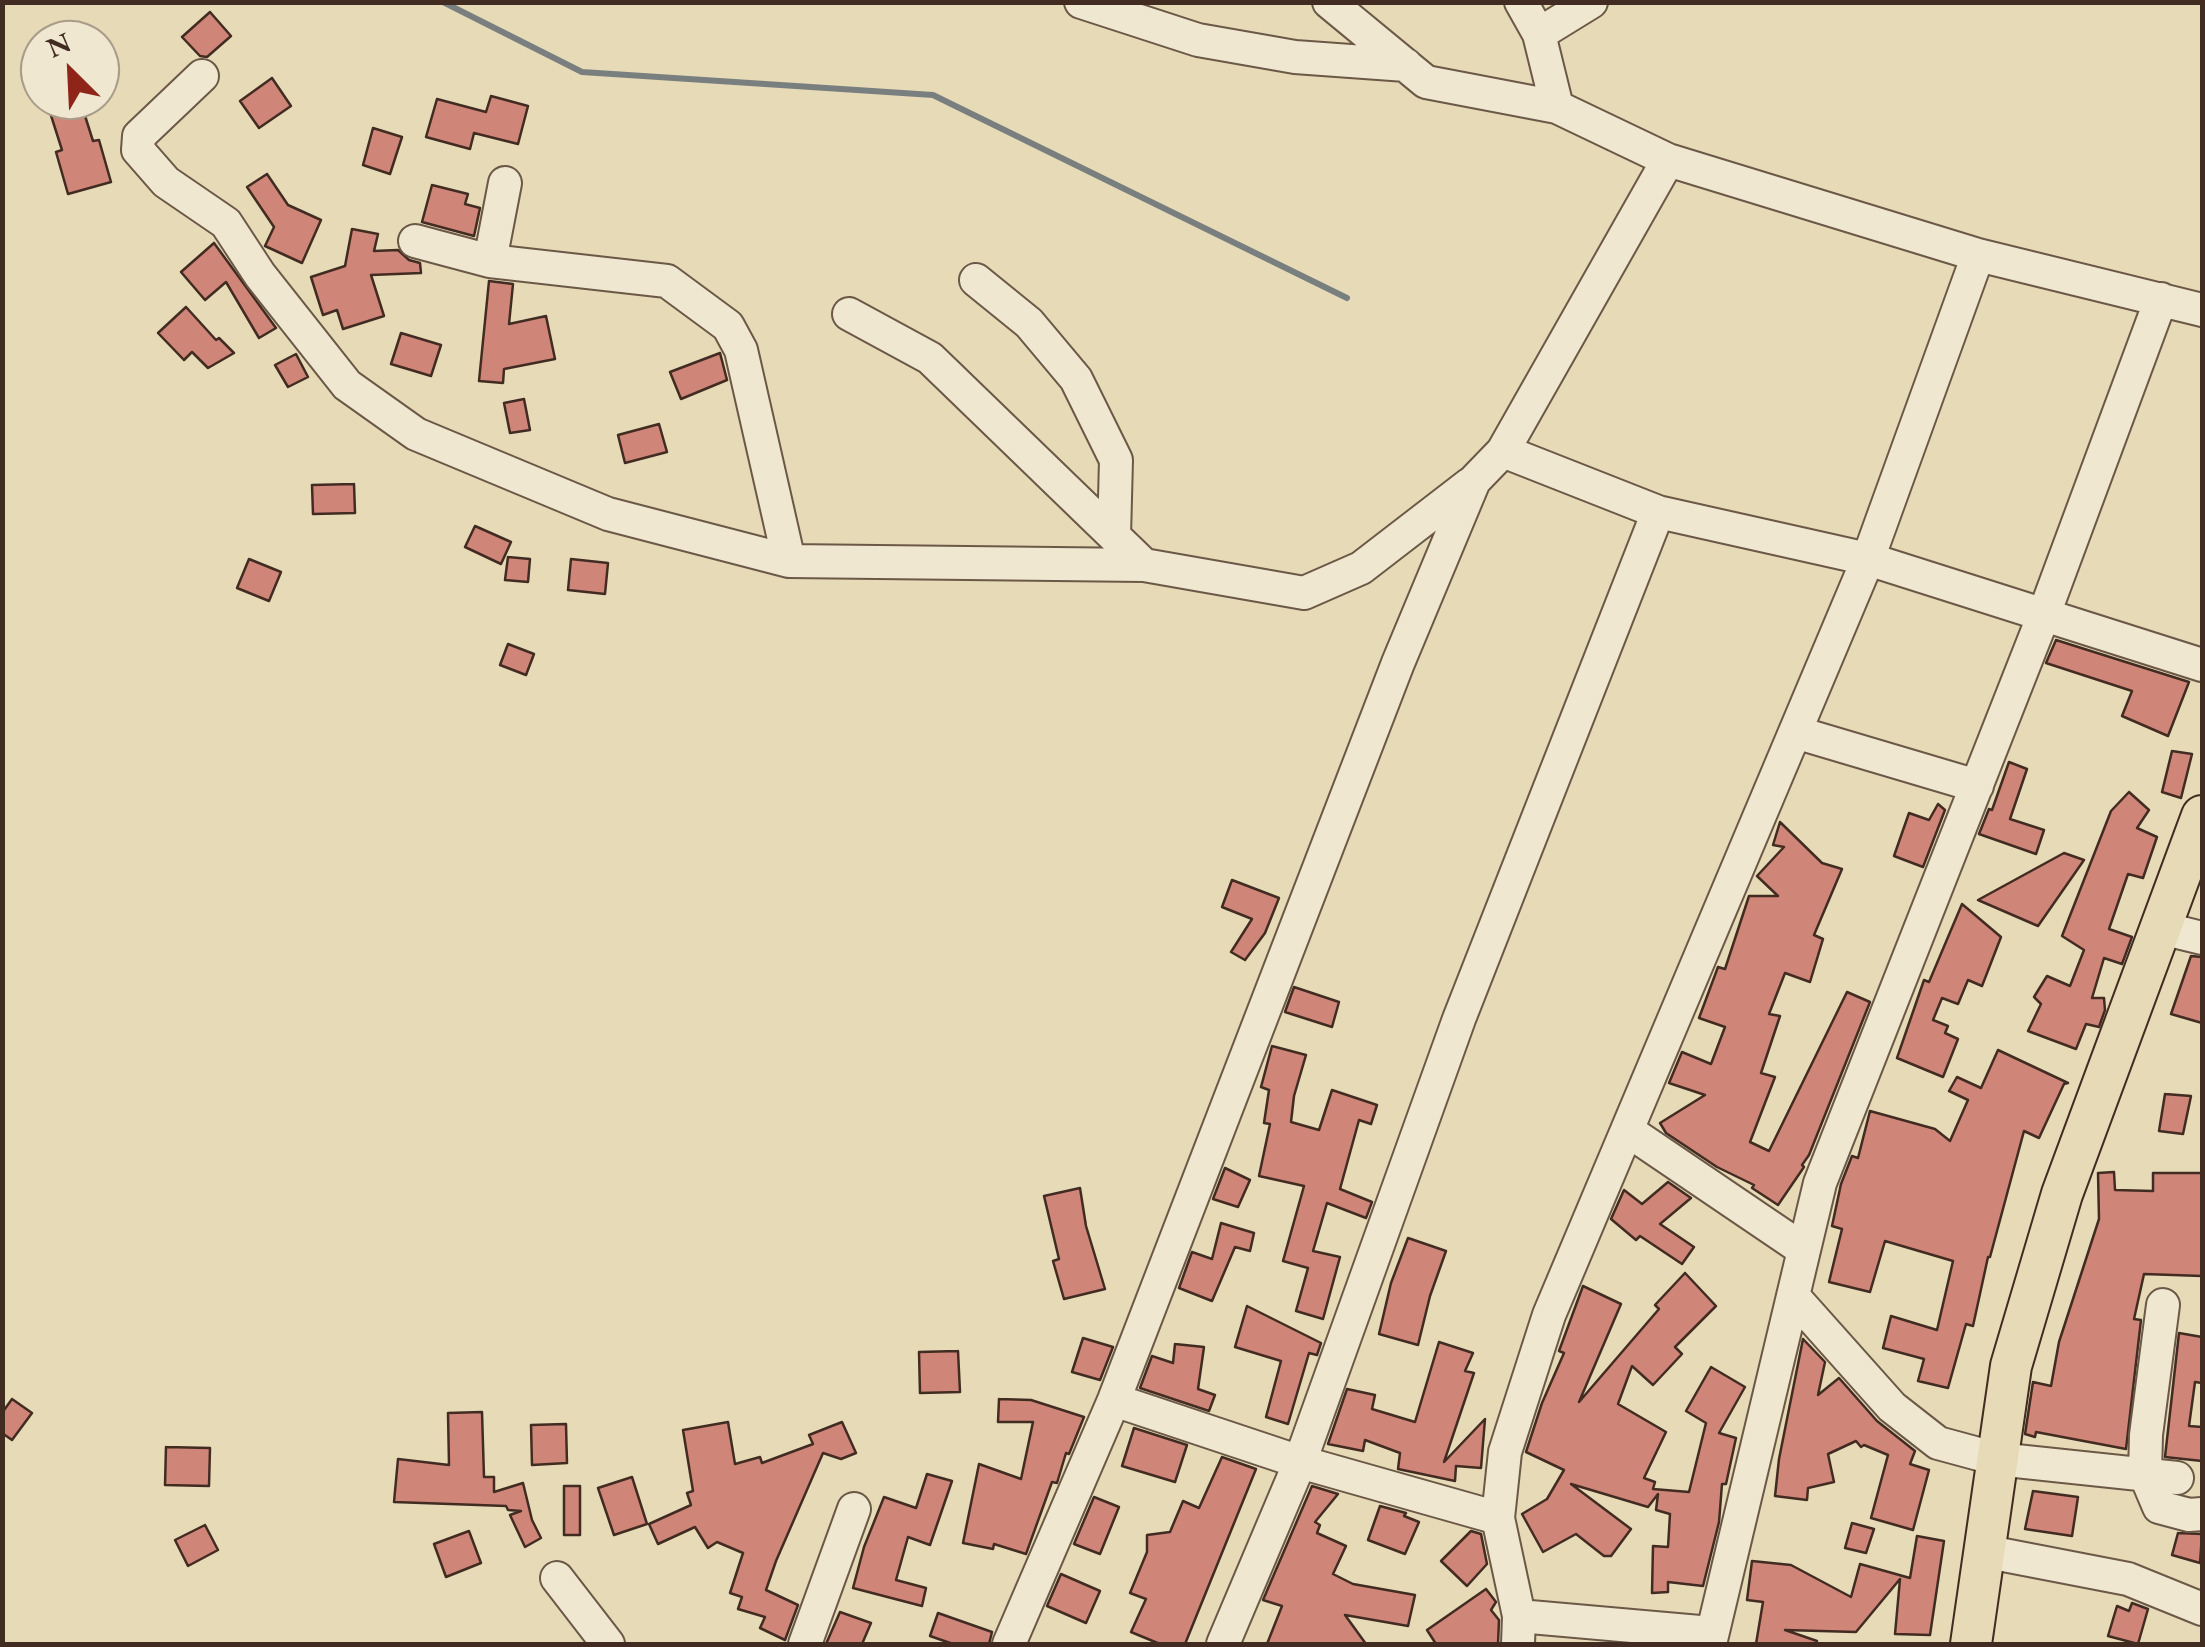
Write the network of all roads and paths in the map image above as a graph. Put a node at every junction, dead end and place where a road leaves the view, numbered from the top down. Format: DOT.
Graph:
graph roads {
  1 [pos="1080,2"];
  2 [pos="1329,2"];
  3 [pos="1521,2"];
  4 [pos="1591,2"];
  5 [pos="1539,34"];
  6 [pos="1406,66"];
  7 [pos="202,76"];
  8 [pos="1558,107"];
  9 [pos="1668,160"];
  10 [pos="505,183"];
  11 [pos="415,241"];
  12 [pos="1978,255"];
  13 [pos="490,261"];
  14 [pos="976,280"];
  15 [pos="2161,299"];
  16 [pos="2202,310"];
  17 [pos="850,314"];
  18 [pos="1503,451"];
  19 [pos="1474,480"];
  20 [pos="1658,512"];
  21 [pos="1114,536"];
  22 [pos="1868,559"];
  23 [pos="790,562"];
  24 [pos="1144,565"];
  25 [pos="2043,617"];
  26 [pos="2202,666"];
  27 [pos="1795,732"];
  28 [pos="1977,786"];
  29 [pos="2202,816"];
  30 [pos="2161,928"];
  31 [pos="2202,938"];
  32 [pos="1627,1130"];
  33 [pos="1804,1250"];
  34 [pos="1793,1296"];
  35 [pos="2163,1305"];
  36 [pos="1114,1400"];
  37 [pos="1997,1459"];
  38 [pos="1300,1462"];
  39 [pos="2161,1476"];
  40 [pos="854,1509"];
  41 [pos="2202,1514"];
  42 [pos="1498,1518"];
  43 [pos="1982,1551"];
  44 [pos="557,1578"];
  45 [pos="2202,1609"];
  46 [pos="1519,1630"];
  47 [pos="1710,1639"];
  48 [pos="608,1644"];
  49 [pos="805,1644"];
  50 [pos="1009,1644"];
  51 [pos="1223,1644"];
  52 [pos="1971,1644"];
  1 -- 6 [label="street"];
  2 -- 6 [label="street"];
  3 -- 5 [label="street"];
  4 -- 5 [label="street"];
  5 -- 8 [label="street"];
  6 -- 8 [label="street"];
  7 -- 23 [label="street"];
  8 -- 9 [label="street"];
  9 -- 12 [label="street"];
  9 -- 18 [label="street"];
  10 -- 13 [label="street"];
  11 -- 13 [label="street"];
  12 -- 15 [label="street"];
  12 -- 22 [label="street"];
  13 -- 23 [label="street"];
  14 -- 21 [label="street"];
  15 -- 16 [label="street"];
  15 -- 25 [label="street"];
  17 -- 21 [label="street"];
  18 -- 19 [label="street"];
  18 -- 20 [label="street"];
  19 -- 24 [label="street"];
  19 -- 36 [label="street"];
  20 -- 22 [label="street"];
  20 -- 38 [label="street"];
  21 -- 24 [label="street"];
  22 -- 25 [label="street"];
  22 -- 27 [label="street"];
  23 -- 24 [label="street"];
  25 -- 26 [label="street"];
  25 -- 28 [label="street"];
  27 -- 28 [label="street"];
  27 -- 32 [label="street"];
  28 -- 33 [label="street"];
  29 -- 30 [label="main road"];
  30 -- 31 [label="street"];
  30 -- 37 [label="main road"];
  32 -- 33 [label="street"];
  32 -- 42 [label="street"];
  33 -- 34 [label="street"];
  34 -- 37 [label="street"];
  34 -- 47 [label="street"];
  35 -- 39 [label="street"];
  36 -- 38 [label="street"];
  36 -- 50 [label="street"];
  37 -- 39 [label="street"];
  37 -- 43 [label="main road"];
  38 -- 42 [label="street"];
  38 -- 51 [label="street"];
  39 -- 41 [label="street"];
  40 -- 49 [label="street"];
  42 -- 46 [label="street"];
  43 -- 45 [label="street"];
  43 -- 52 [label="main road"];
  44 -- 48 [label="street"];
  46 -- 47 [label="street"];
}
